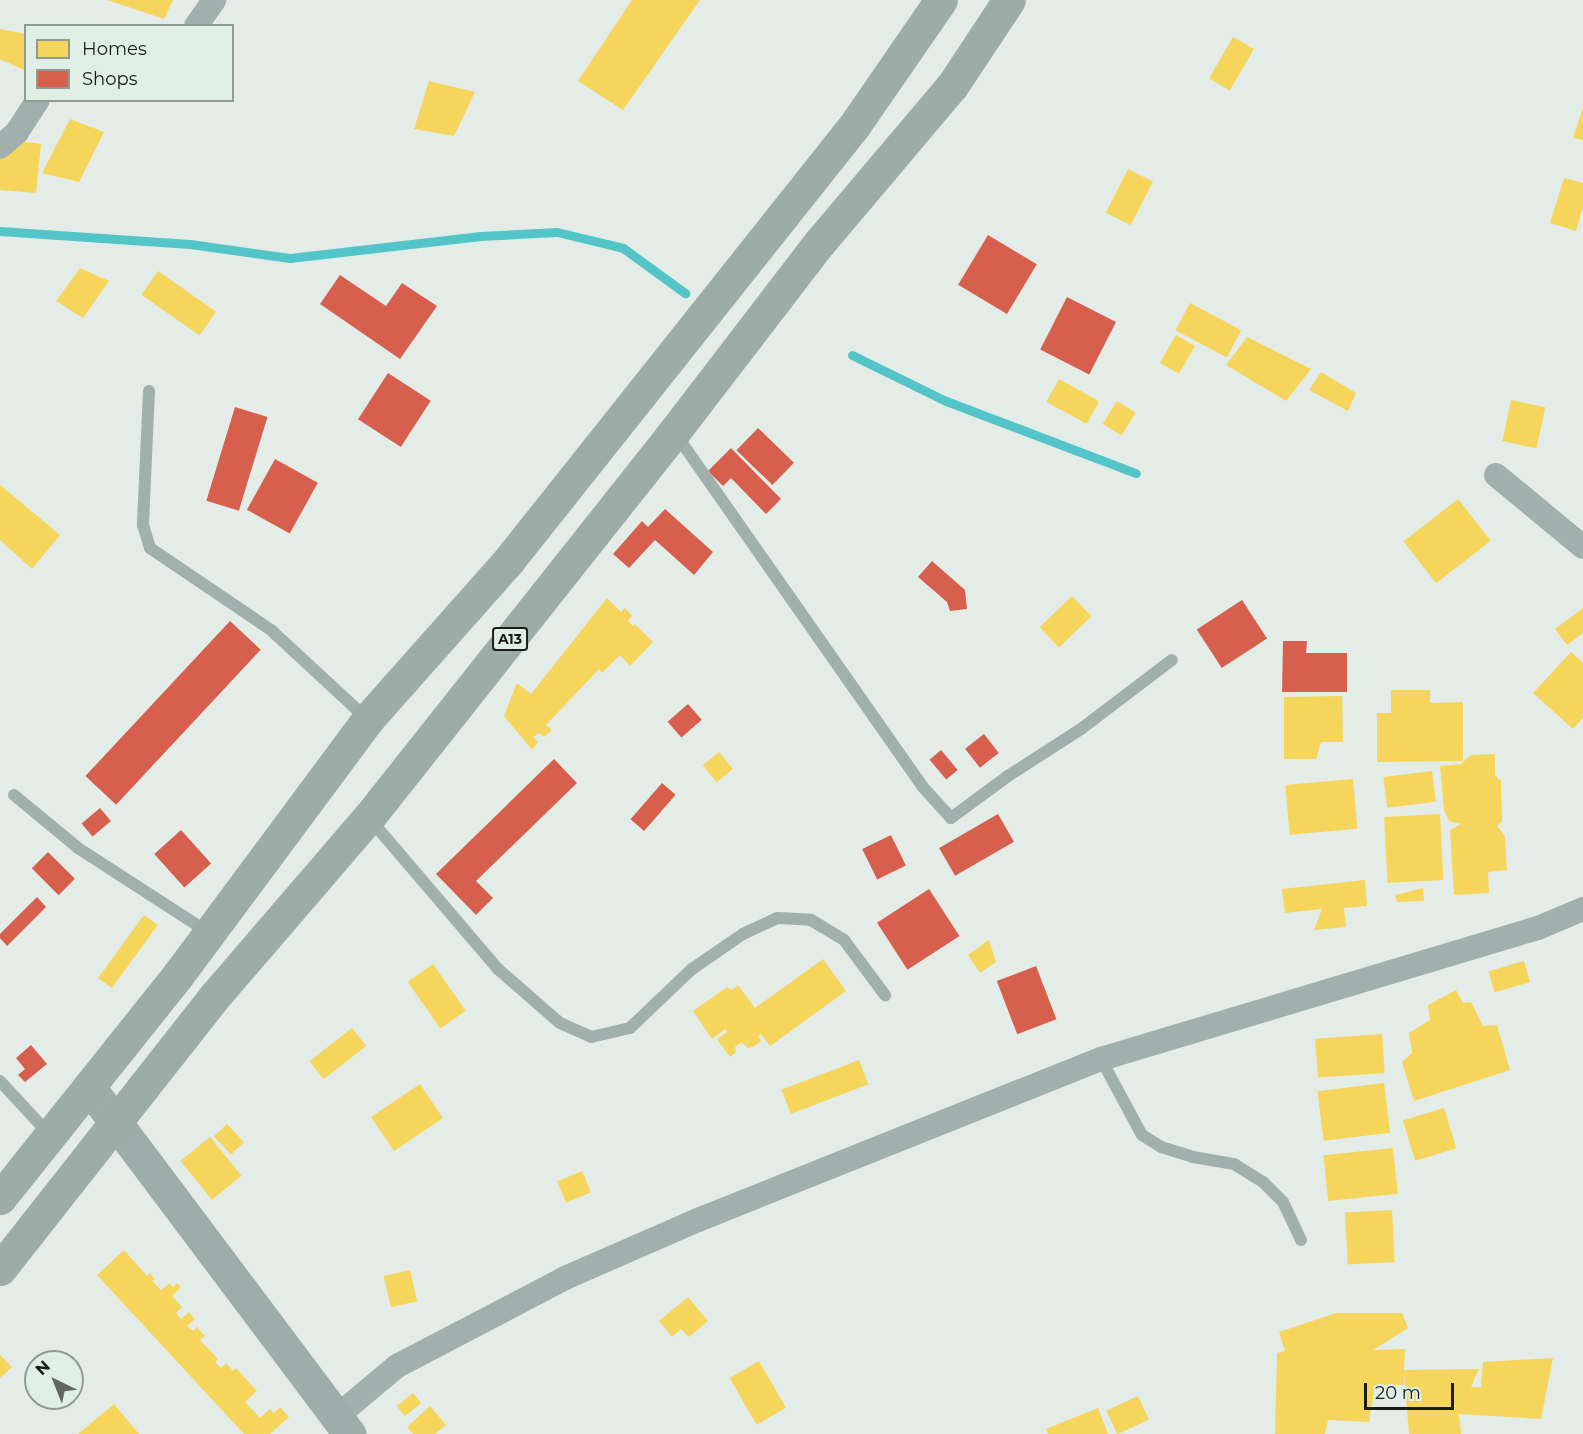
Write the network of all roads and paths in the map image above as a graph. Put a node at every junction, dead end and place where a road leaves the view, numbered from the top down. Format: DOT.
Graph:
graph roads {
  1 [pos="214,0"];
  2 [pos="941,0"];
  3 [pos="1009,0"];
  4 [pos="197,24"];
  5 [pos="37,102"];
  6 [pos="0,147"];
  7 [pos="149,391"];
  8 [pos="675,432"];
  9 [pos="1496,475"];
  10 [pos="1583,547"];
  11 [pos="1172,660"];
  12 [pos="368,720"];
  13 [pos="14,795"];
  14 [pos="369,817"];
  15 [pos="1583,909"];
  16 [pos="208,932"];
  17 [pos="885,995"];
  18 [pos="1101,1059"];
  19 [pos="0,1081"];
  20 [pos="89,1087"];
  21 [pos="116,1122"];
  22 [pos="49,1134"];
  23 [pos="0,1198"];
  24 [pos="1301,1240"];
  25 [pos="0,1269"];
  26 [pos="343,1425"];
  1 -- 4 [label="street"];
  2 -- 12 [label="highway"];
  3 -- 8 [label="highway, A13"];
  5 -- 6 [label="street"];
  7 -- 12 [label="lane"];
  8 -- 11 [label="lane"];
  8 -- 14 [label="highway, A13"];
  9 -- 10 [label="street"];
  12 -- 16 [label="highway"];
  13 -- 16 [label="lane"];
  14 -- 17 [label="lane"];
  14 -- 21 [label="highway, A13"];
  15 -- 18 [label="street"];
  16 -- 20 [label="highway"];
  18 -- 24 [label="lane"];
  18 -- 26 [label="street"];
  19 -- 22 [label="lane"];
  20 -- 21 [label="main road"];
  20 -- 22 [label="highway"];
  21 -- 25 [label="highway, A13"];
  21 -- 26 [label="main road"];
  22 -- 23 [label="highway"];
}
